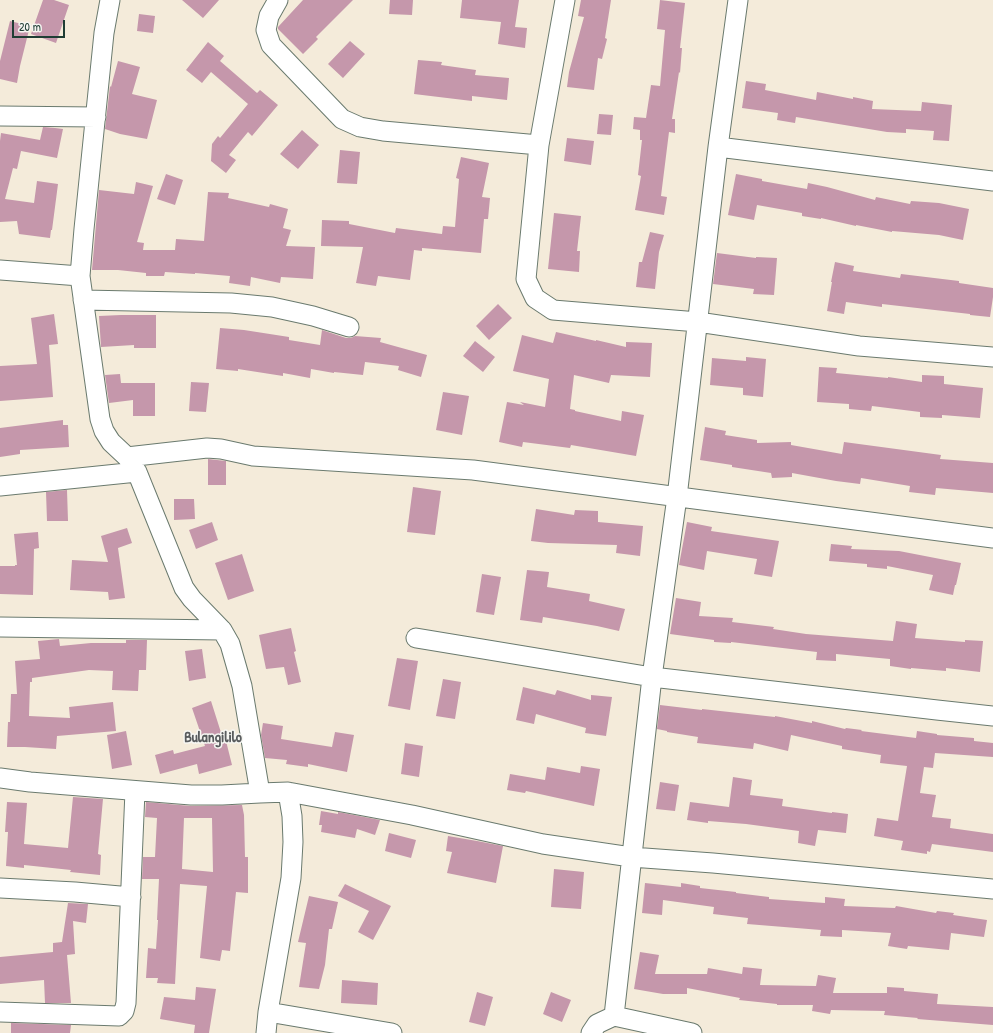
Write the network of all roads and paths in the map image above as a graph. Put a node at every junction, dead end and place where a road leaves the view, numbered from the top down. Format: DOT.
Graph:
graph roads {
  1 [pos="110,0"];
  2 [pos="278,0"];
  3 [pos="564,0"];
  4 [pos="738,0"];
  5 [pos="0,116"];
  6 [pos="96,117"];
  7 [pos="539,145"];
  8 [pos="718,147"];
  9 [pos="993,181"];
  10 [pos="0,270"];
  11 [pos="80,276"];
  12 [pos="83,300"];
  13 [pos="698,322"];
  14 [pos="349,327"];
  15 [pos="993,357"];
  16 [pos="132,464"];
  17 [pos="0,486"];
  18 [pos="677,497"];
  19 [pos="993,538"];
  20 [pos="0,627"];
  21 [pos="222,630"];
  22 [pos="416,638"];
  23 [pos="652,677"];
  24 [pos="993,716"];
  25 [pos="0,778"];
  26 [pos="135,791"];
  27 [pos="260,792"];
  28 [pos="288,792"];
  29 [pos="631,857"];
  30 [pos="0,888"];
  31 [pos="993,889"];
  32 [pos="131,897"];
  33 [pos="0,1012"];
  34 [pos="268,1012"];
  35 [pos="614,1016"];
  36 [pos="266,1033"];
  37 [pos="392,1033"];
  38 [pos="591,1033"];
  39 [pos="692,1033"];
  1 -- 6 [label="street"];
  2 -- 7 [label="street"];
  3 -- 7 [label="street"];
  4 -- 8 [label="street"];
  5 -- 6 [label="street"];
  6 -- 11 [label="street"];
  7 -- 13 [label="street"];
  8 -- 9 [label="street"];
  8 -- 13 [label="street"];
  10 -- 11 [label="street"];
  11 -- 12 [label="street"];
  12 -- 14 [label="street"];
  12 -- 16 [label="street"];
  13 -- 15 [label="street"];
  13 -- 18 [label="street"];
  16 -- 17 [label="street"];
  16 -- 18 [label="street"];
  16 -- 21 [label="street"];
  18 -- 19 [label="street"];
  18 -- 23 [label="street"];
  20 -- 21 [label="street"];
  21 -- 27 [label="street"];
  22 -- 23 [label="street"];
  23 -- 24 [label="street"];
  23 -- 29 [label="street"];
  25 -- 26 [label="street"];
  26 -- 27 [label="street"];
  26 -- 32 [label="street"];
  27 -- 28 [label="street"];
  28 -- 29 [label="street"];
  28 -- 34 [label="street"];
  29 -- 31 [label="street"];
  29 -- 35 [label="street"];
  30 -- 32 [label="street"];
  32 -- 33 [label="street"];
  34 -- 36 [label="street"];
  34 -- 37 [label="street"];
  35 -- 38 [label="street"];
  35 -- 39 [label="street"];
}
